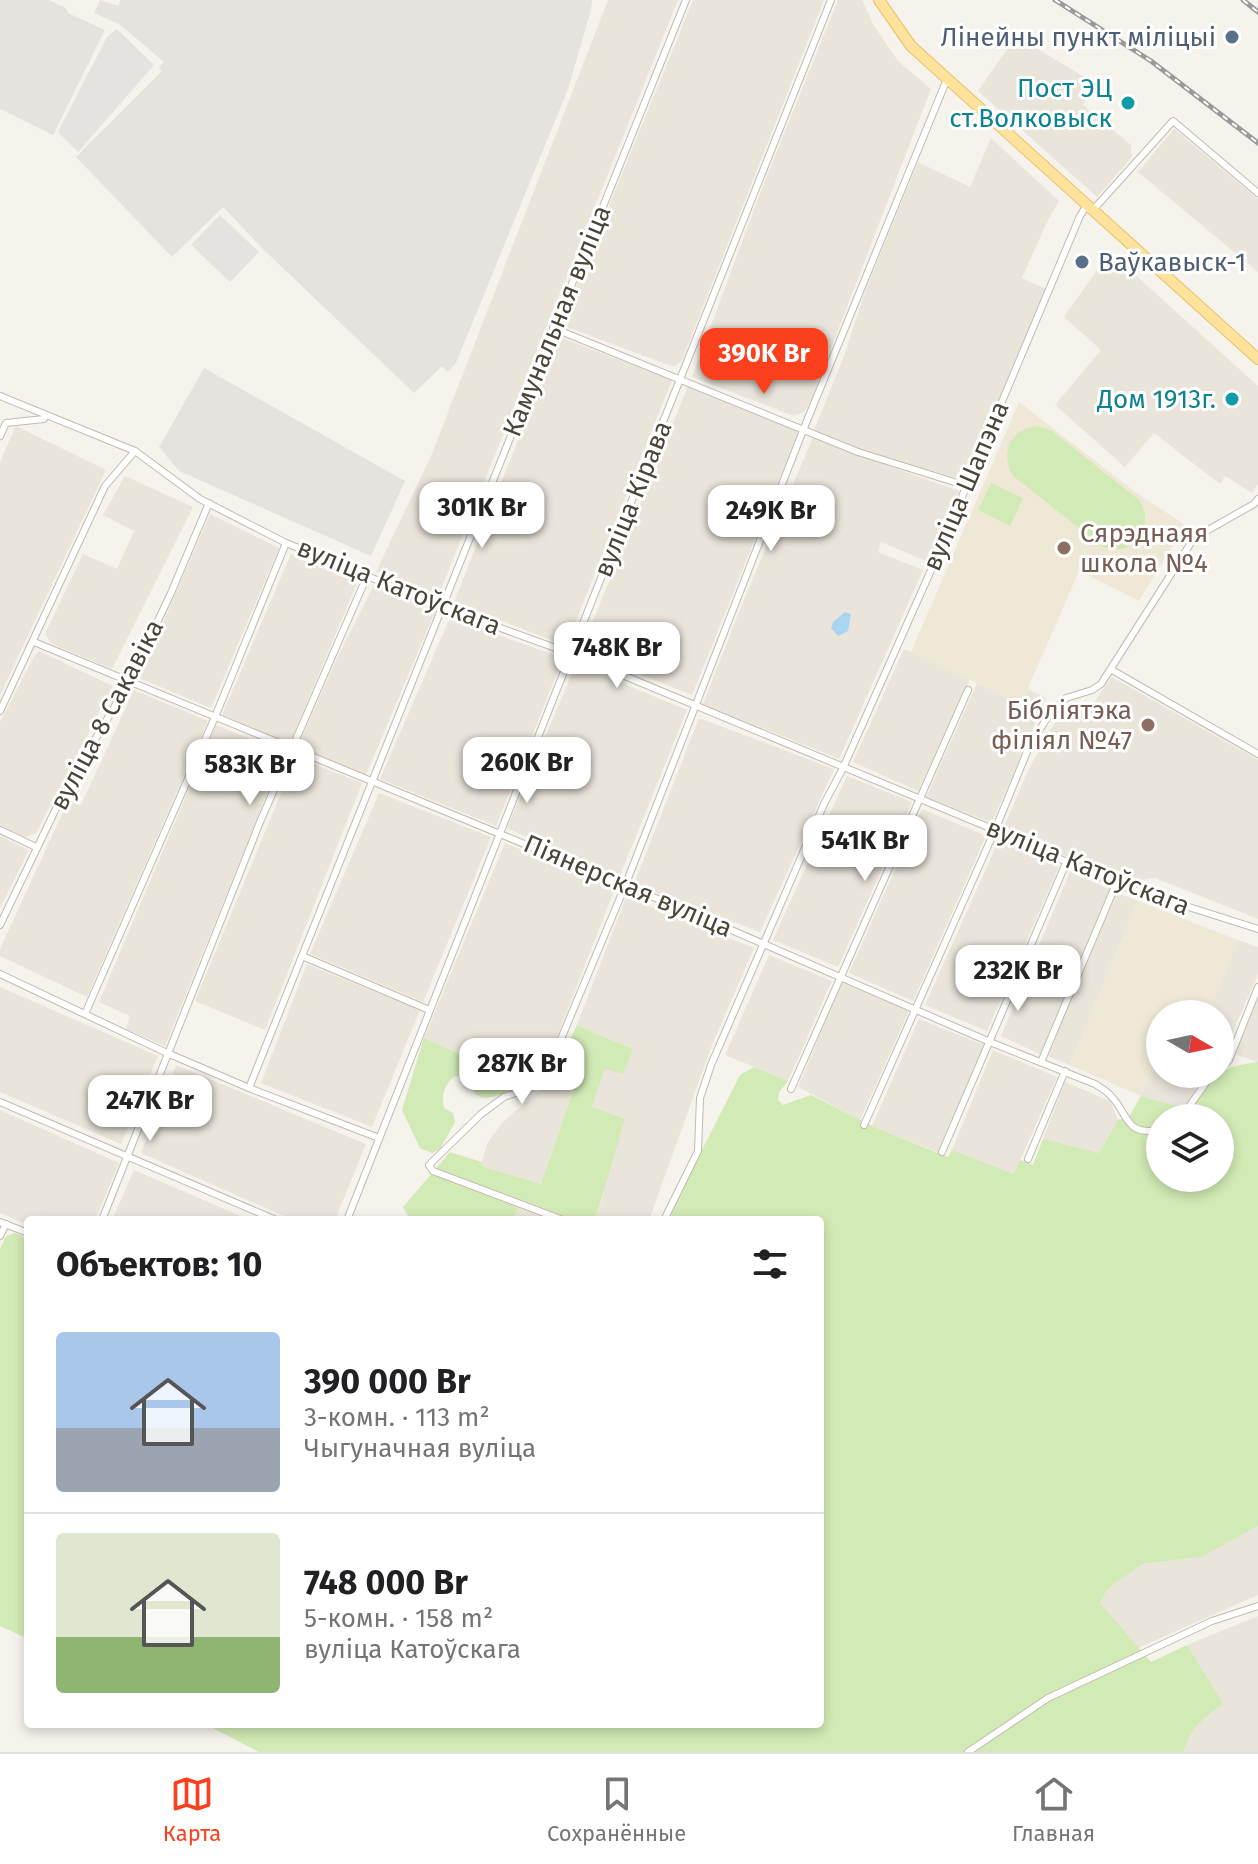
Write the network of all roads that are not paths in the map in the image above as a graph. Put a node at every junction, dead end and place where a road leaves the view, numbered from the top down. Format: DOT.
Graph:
graph roads {
  1 [pos="686,0"];
  2 [pos="831,0"];
  3 [pos="879,0"];
  4 [pos="947,79"];
  5 [pos="1258,193"];
  6 [pos="1090,207"];
  7 [pos="553,328"];
  8 [pos="1258,359"];
  9 [pos="681,379"];
  10 [pos="0,396"];
  11 [pos="46,415"];
  12 [pos="804,428"];
  13 [pos="0,436"];
  14 [pos="135,451"];
  15 [pos="967,486"];
  16 [pos="1258,499"];
  17 [pos="209,503"];
  18 [pos="286,543"];
  19 [pos="367,576"];
  20 [pos="443,607"];
  21 [pos="34,642"];
  22 [pos="572,654"];
  23 [pos="1112,670"];
  24 [pos="129,682"];
  25 [pos="968,690"];
  26 [pos="695,706"];
  27 [pos="0,711"];
  28 [pos="215,717"];
  29 [pos="291,749"];
  30 [pos="1258,754"];
  31 [pos="843,768"];
  32 [pos="371,782"];
  33 [pos="918,799"];
  34 [pos="0,830"];
  35 [pos="995,830"];
  36 [pos="499,833"];
  37 [pos="36,847"];
  38 [pos="1066,863"];
  39 [pos="1116,884"];
  40 [pos="625,886"];
  41 [pos="0,925"];
  42 [pos="1258,929"];
  43 [pos="764,943"];
  44 [pos="302,956"];
  45 [pos="0,974"];
  46 [pos="840,975"];
  47 [pos="1258,987"];
  48 [pos="916,1008"];
  49 [pos="427,1009"];
  50 [pos="85,1014"];
  51 [pos="990,1042"];
  52 [pos="1234,1047"];
  53 [pos="167,1053"];
  54 [pos="1041,1062"];
  55 [pos="1065,1071"];
  56 [pos="249,1088"];
  57 [pos="791,1089"];
  58 [pos="0,1102"];
  59 [pos="864,1125"];
  60 [pos="1146,1130"];
  61 [pos="379,1138"];
  62 [pos="942,1152"];
  63 [pos="129,1157"];
  64 [pos="1028,1159"];
  65 [pos="104,1216"];
  66 [pos="267,1216"];
  67 [pos="349,1216"];
  68 [pos="552,1216"];
  69 [pos="666,1216"];
  70 [pos="3,1223"];
  71 [pos="24,1231"];
  72 [pos="0,1236"];
  73 [pos="1258,1606"];
  74 [pos="968,1752"];
  1 -- 7 [label="street, Камунальная вуліца"];
  2 -- 9 [label="street, вуліца Кірава"];
  3 -- 4 [label="main road"];
  4 -- 6 [label="main road"];
  4 -- 12 [label="street"];
  5 -- 6 [label="street, вуліца Шапэна"];
  6 -- 8 [label="main road"];
  6 -- 15 [label="street, вуліца Шапэна"];
  7 -- 9 [label="street"];
  7 -- 20 [label="street, Камунальная вуліца"];
  9 -- 12 [label="street"];
  9 -- 22 [label="street, вуліца Кірава"];
  10 -- 11 [label="street, вуліца Катоўскага"];
  11 -- 13 [label="street"];
  11 -- 14 [label="street, вуліца Катоўскага"];
  12 -- 15 [label="street"];
  12 -- 26 [label="street"];
  14 -- 17 [label="street, вуліца Катоўскага"];
  14 -- 21 [label="street"];
  15 -- 31 [label="street, вуліца Шапэна"];
  16 -- 23 [label="street"];
  17 -- 18 [label="street, вуліца Катоўскага"];
  17 -- 24 [label="street, вуліца 8 Сакавіка"];
  18 -- 19 [label="street, вуліца Катоўскага"];
  18 -- 28 [label="street"];
  19 -- 20 [label="street, вуліца Катоўскага"];
  19 -- 29 [label="street"];
  20 -- 22 [label="street, вуліца Катоўскага"];
  20 -- 32 [label="street, Камунальная вуліца"];
  21 -- 24 [label="street, Піянерская вуліца"];
  21 -- 27 [label="street"];
  22 -- 26 [label="street, вуліца Катоўскага"];
  22 -- 36 [label="street, вуліца Кірава"];
  23 -- 30 [label="street"];
  23 -- 35 [label="street"];
  24 -- 28 [label="street, Піянерская вуліца"];
  24 -- 37 [label="street, вуліца 8 Сакавіка"];
  25 -- 33 [label="street"];
  26 -- 31 [label="street, вуліца Катоўскага"];
  26 -- 40 [label="street"];
  28 -- 29 [label="street, Піянерская вуліца"];
  28 -- 50 [label="street"];
  29 -- 32 [label="street, Піянерская вуліца"];
  29 -- 53 [label="street"];
  31 -- 33 [label="street, вуліца Катоўскага"];
  31 -- 43 [label="street, вуліца Шапэна"];
  32 -- 36 [label="street, Піянерская вуліца"];
  32 -- 44 [label="street, Камунальная вуліца"];
  33 -- 35 [label="street, вуліца Катоўскага"];
  33 -- 46 [label="street"];
  34 -- 37 [label="street"];
  35 -- 38 [label="street, вуліца Катоўскага"];
  35 -- 48 [label="street"];
  36 -- 40 [label="street, Піянерская вуліца"];
  36 -- 49 [label="street, вуліца Кірава"];
  37 -- 41 [label="street, вуліца 8 Сакавіка"];
  38 -- 39 [label="street, вуліца Катоўскага"];
  38 -- 51 [label="street"];
  39 -- 42 [label="street, вуліца Катоўскага"];
  39 -- 54 [label="street"];
  40 -- 43 [label="street, Піянерская вуліца"];
  40 -- 68 [label="street"];
  43 -- 46 [label="street, Піянерская вуліца"];
  43 -- 69 [label="street, вуліца Шапэна"];
  44 -- 49 [label="street"];
  44 -- 56 [label="street, Камунальная вуліца"];
  45 -- 50 [label="street"];
  46 -- 48 [label="street, Піянерская вуліца"];
  46 -- 57 [label="street"];
  47 -- 52 [label="street"];
  48 -- 51 [label="street, Піянерская вуліца"];
  48 -- 59 [label="street"];
  49 -- 61 [label="street, вуліца Кірава"];
  50 -- 53 [label="street"];
  51 -- 54 [label="street, Піянерская вуліца"];
  51 -- 62 [label="street"];
  53 -- 56 [label="street"];
  53 -- 63 [label="street"];
  54 -- 55 [label="street, Піянерская вуліца"];
  55 -- 60 [label="street, Піянерская вуліца"];
  55 -- 64 [label="street"];
  56 -- 61 [label="street"];
  58 -- 63 [label="street"];
  61 -- 67 [label="street, вуліца Кірава"];
  63 -- 65 [label="street"];
  63 -- 66 [label="street"];
  70 -- 71 [label="street"];
  70 -- 72 [label="street"];
  73 -- 74 [label="street"];
}
